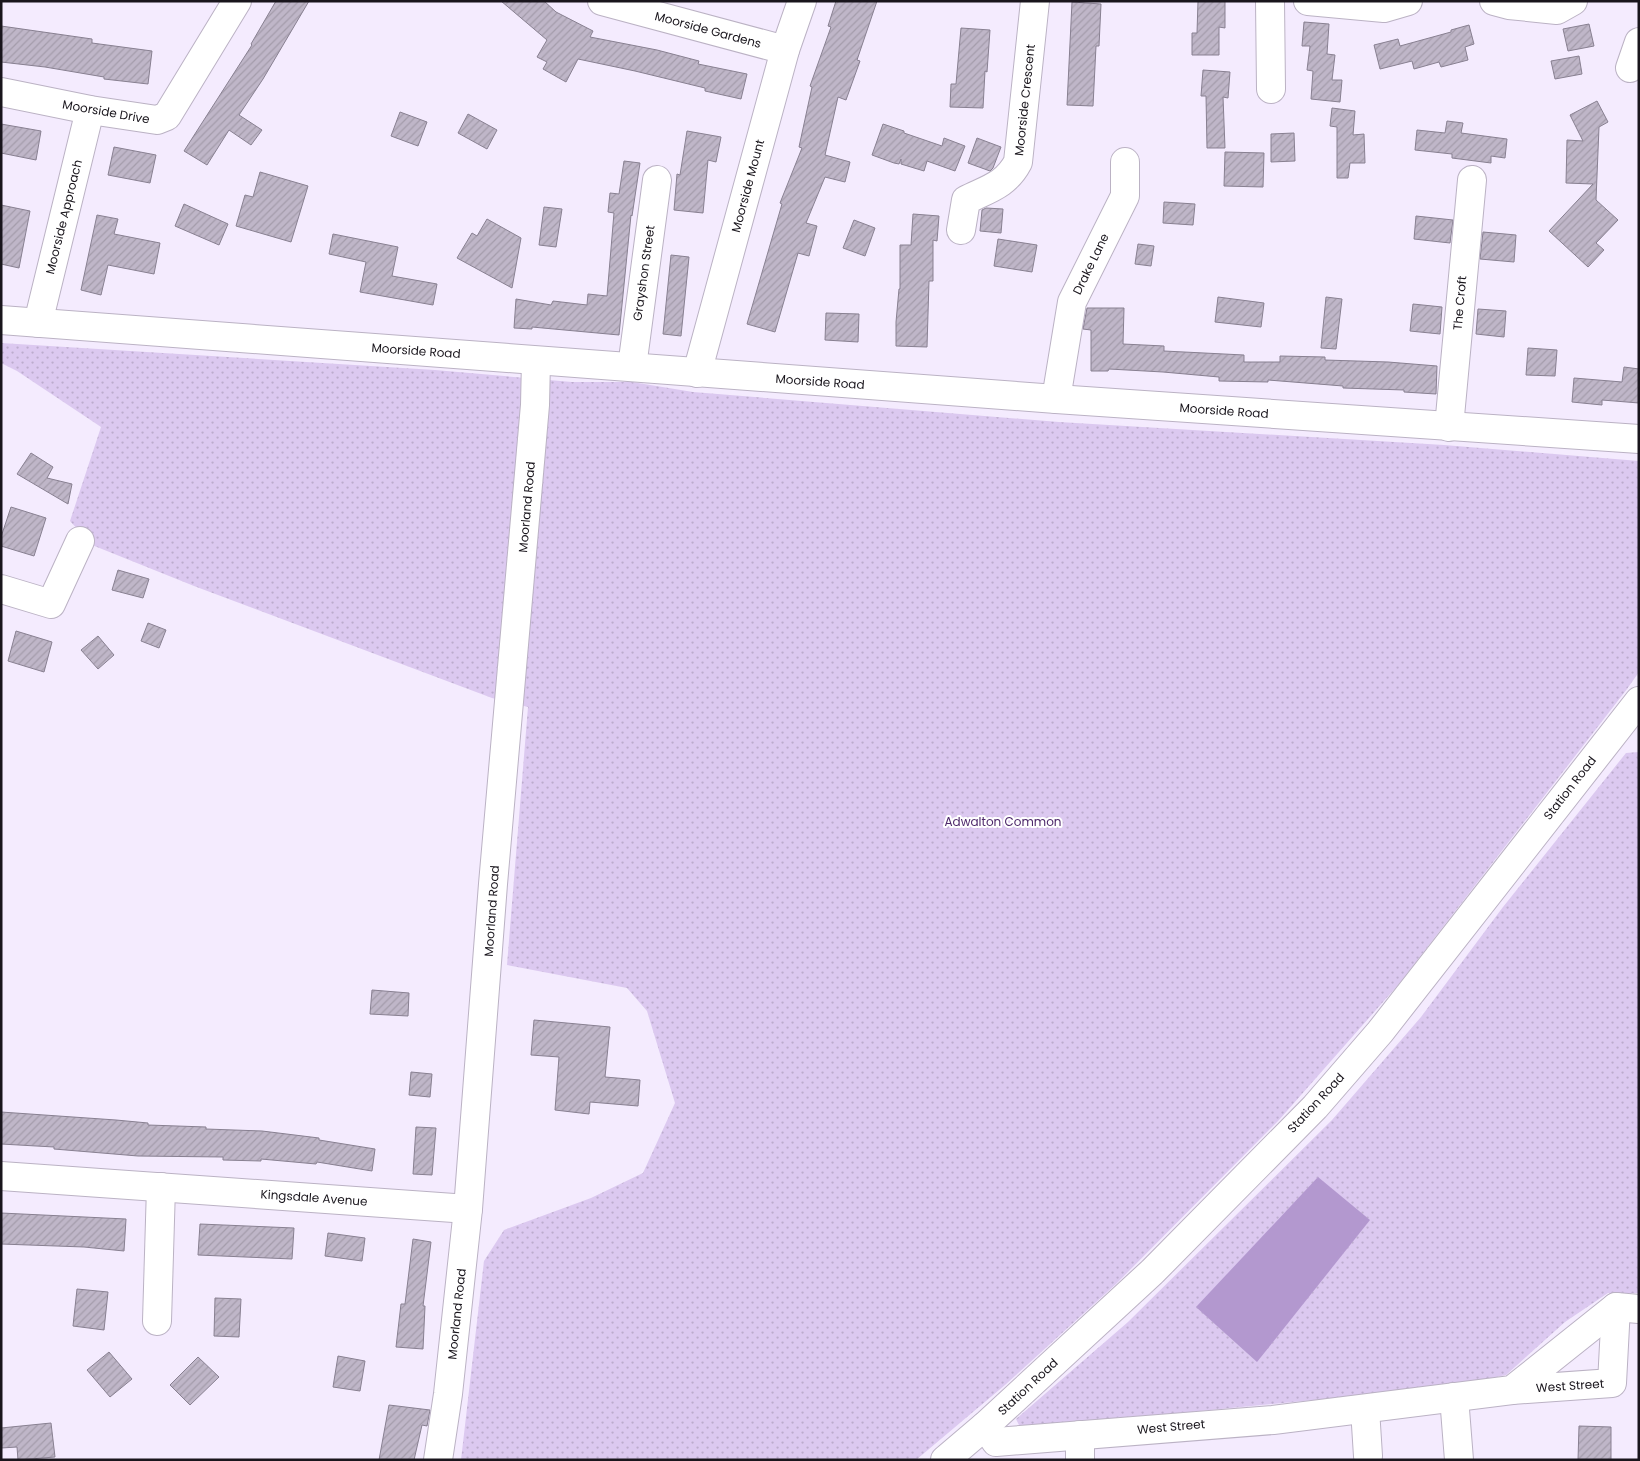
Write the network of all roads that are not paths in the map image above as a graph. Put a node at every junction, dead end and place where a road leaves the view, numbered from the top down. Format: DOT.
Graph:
graph roads {
  1 [pos="237,1"];
  2 [pos="602,1"];
  3 [pos="802,1"];
  4 [pos="1035,1"];
  5 [pos="1270,1"];
  6 [pos="1308,1"];
  7 [pos="1408,1"];
  8 [pos="1494,1"];
  9 [pos="1573,1"];
  10 [pos="1639,42"];
  11 [pos="785,50"];
  12 [pos="1630,68"];
  13 [pos="1271,89"];
  14 [pos="1,92"];
  15 [pos="90,110"];
  16 [pos="1125,162"];
  17 [pos="657,180"];
  18 [pos="1472,180"];
  19 [pos="961,230"];
  20 [pos="1,320"];
  21 [pos="38,323"];
  22 [pos="536,361"];
  23 [pos="632,367"];
  24 [pos="697,372"];
  25 [pos="1056,399"];
  26 [pos="1449,427"];
  27 [pos="1639,439"];
  28 [pos="80,541"];
  29 [pos="1,589"];
  30 [pos="1639,701"];
  31 [pos="1,1176"];
  32 [pos="161,1187"];
  33 [pos="468,1210"];
  34 [pos="1628,1308"];
  35 [pos="156,1321"];
  36 [pos="1512,1390"];
  37 [pos="1454,1398"];
  38 [pos="1365,1409"];
  39 [pos="993,1443"];
  40 [pos="1080,1448"];
  41 [pos="1368,1456"];
  42 [pos="438,1460"];
  43 [pos="945,1460"];
  44 [pos="1459,1460"];
  1 -- 15 [label="street, Moorside Drive"];
  2 -- 11 [label="street, Moorside Gardens"];
  3 -- 11 [label="street, Moorside Mount"];
  4 -- 19 [label="street, Moorside Crescent"];
  5 -- 13 [label="street"];
  6 -- 7 [label="street"];
  8 -- 9 [label="street"];
  10 -- 12 [label="street"];
  11 -- 24 [label="street, Moorside Mount"];
  14 -- 15 [label="street, Moorside Drive"];
  15 -- 21 [label="street, Moorside Approach"];
  16 -- 25 [label="street, Drake Lane"];
  17 -- 23 [label="street, Grayshon Street"];
  18 -- 26 [label="street, The Croft"];
  20 -- 21 [label="street, Moorside Road"];
  21 -- 22 [label="street, Moorside Road"];
  22 -- 23 [label="street, Moorside Road"];
  22 -- 33 [label="street, Moorland Road"];
  23 -- 24 [label="street, Moorside Road"];
  24 -- 25 [label="street, Moorside Road"];
  25 -- 26 [label="street, Moorside Road"];
  26 -- 27 [label="street, Moorside Road"];
  28 -- 29 [label="street"];
  30 -- 39 [label="street, Station Road"];
  31 -- 32 [label="street, Kingsdale Avenue"];
  32 -- 33 [label="street, Kingsdale Avenue"];
  32 -- 35 [label="street"];
  33 -- 42 [label="street, Moorland Road"];
  34 -- 36 [label="street, West Street"];
  34 -- 36 [label="street, West Street"];
  36 -- 37 [label="street, West Street"];
  37 -- 38 [label="street, West Street"];
  37 -- 44 [label="street"];
  38 -- 40 [label="street, West Street"];
  38 -- 41 [label="street"];
  39 -- 40 [label="street, West Street"];
  39 -- 43 [label="street, Station Road"];
}
